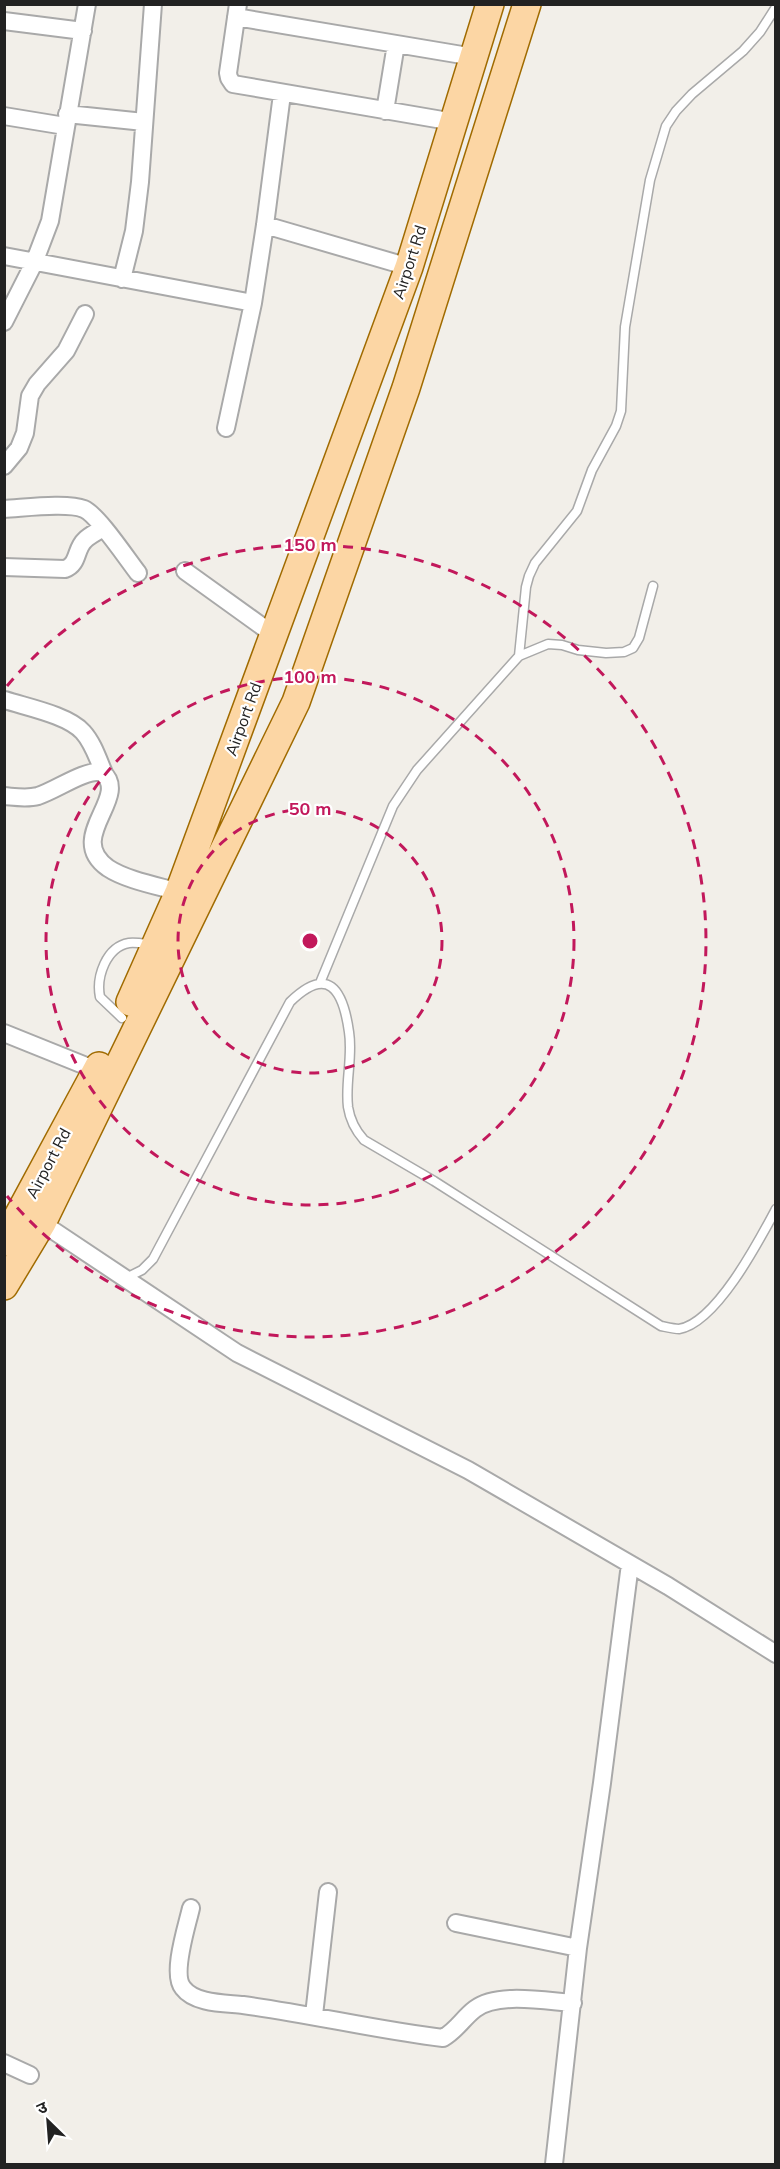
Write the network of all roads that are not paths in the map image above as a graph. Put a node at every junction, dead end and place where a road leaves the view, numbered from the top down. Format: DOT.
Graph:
graph roads {
  1 [pos="87,4"];
  2 [pos="153,4"];
  3 [pos="490,4"];
  4 [pos="527,4"];
  5 [pos="776,8"];
  6 [pos="237,11"];
  7 [pos="4,21"];
  8 [pos="83,31"];
  9 [pos="396,44"];
  10 [pos="474,57"];
  11 [pos="282,94"];
  12 [pos="385,111"];
  13 [pos="4,116"];
  14 [pos="66,120"];
  15 [pos="144,122"];
  16 [pos="454,122"];
  17 [pos="265,225"];
  18 [pos="4,256"];
  19 [pos="34,263"];
  20 [pos="409,267"];
  21 [pos="122,279"];
  22 [pos="253,303"];
  23 [pos="85,314"];
  24 [pos="4,322"];
  25 [pos="226,428"];
  26 [pos="4,466"];
  27 [pos="4,509"];
  28 [pos="103,528"];
  29 [pos="4,567"];
  30 [pos="185,571"];
  31 [pos="138,573"];
  32 [pos="653,586"];
  33 [pos="274,635"];
  34 [pos="519,656"];
  35 [pos="5,700"];
  36 [pos="104,774"];
  37 [pos="4,796"];
  38 [pos="179,892"];
  39 [pos="155,945"];
  40 [pos="320,983"];
  41 [pos="122,1018"];
  42 [pos="4,1033"];
  43 [pos="96,1070"];
  44 [pos="776,1209"];
  45 [pos="22,1216"];
  46 [pos="4,1242"];
  47 [pos="126,1278"];
  48 [pos="4,1286"];
  49 [pos="630,1564"];
  50 [pos="776,1654"];
  51 [pos="328,1892"];
  52 [pos="190,1908"];
  53 [pos="456,1923"];
  54 [pos="578,1948"];
  55 [pos="573,2003"];
  56 [pos="314,2015"];
  57 [pos="4,2063"];
  58 [pos="30,2075"];
  59 [pos="554,2164"];
  1 -- 8 [label="street"];
  2 -- 15 [label="street"];
  3 -- 10 [label="main road, Airport Rd"];
  4 -- 45 [label="main road"];
  5 -- 34 [label="lane"];
  6 -- 9 [label="street"];
  6 -- 11 [label="street"];
  7 -- 8 [label="street"];
  8 -- 14 [label="street"];
  9 -- 10 [label="street"];
  9 -- 12 [label="street"];
  10 -- 16 [label="main road, Airport Rd"];
  11 -- 12 [label="street"];
  11 -- 17 [label="street"];
  12 -- 16 [label="street"];
  13 -- 14 [label="street"];
  14 -- 15 [label="street"];
  14 -- 19 [label="street"];
  15 -- 21 [label="street"];
  16 -- 20 [label="main road, Airport Rd"];
  17 -- 20 [label="street"];
  17 -- 22 [label="street"];
  18 -- 19 [label="street"];
  19 -- 21 [label="street"];
  19 -- 24 [label="street"];
  20 -- 33 [label="main road, Airport Rd"];
  21 -- 22 [label="street"];
  22 -- 25 [label="street"];
  23 -- 26 [label="street"];
  27 -- 28 [label="street"];
  28 -- 29 [label="street"];
  28 -- 31 [label="street"];
  30 -- 33 [label="street"];
  32 -- 34 [label="lane"];
  33 -- 38 [label="main road, Airport Rd"];
  34 -- 40 [label="lane"];
  35 -- 36 [label="street"];
  36 -- 37 [label="street"];
  36 -- 38 [label="street"];
  38 -- 39 [label="main road, Airport Rd"];
  39 -- 41 [label="main road, Airport Rd"];
  39 -- 41 [label="lane"];
  40 -- 44 [label="lane"];
  40 -- 47 [label="lane"];
  41 -- 43 [label="main road, Airport Rd"];
  42 -- 43 [label="street"];
  43 -- 45 [label="main road, Airport Rd"];
  45 -- 46 [label="main road, Airport Rd"];
  45 -- 47 [label="street"];
  45 -- 48 [label="main road"];
  47 -- 49 [label="street"];
  49 -- 50 [label="street"];
  49 -- 54 [label="street"];
  51 -- 56 [label="street"];
  52 -- 56 [label="street"];
  53 -- 54 [label="street"];
  54 -- 55 [label="street"];
  55 -- 56 [label="street"];
  55 -- 59 [label="street"];
  57 -- 58 [label="street"];
}
